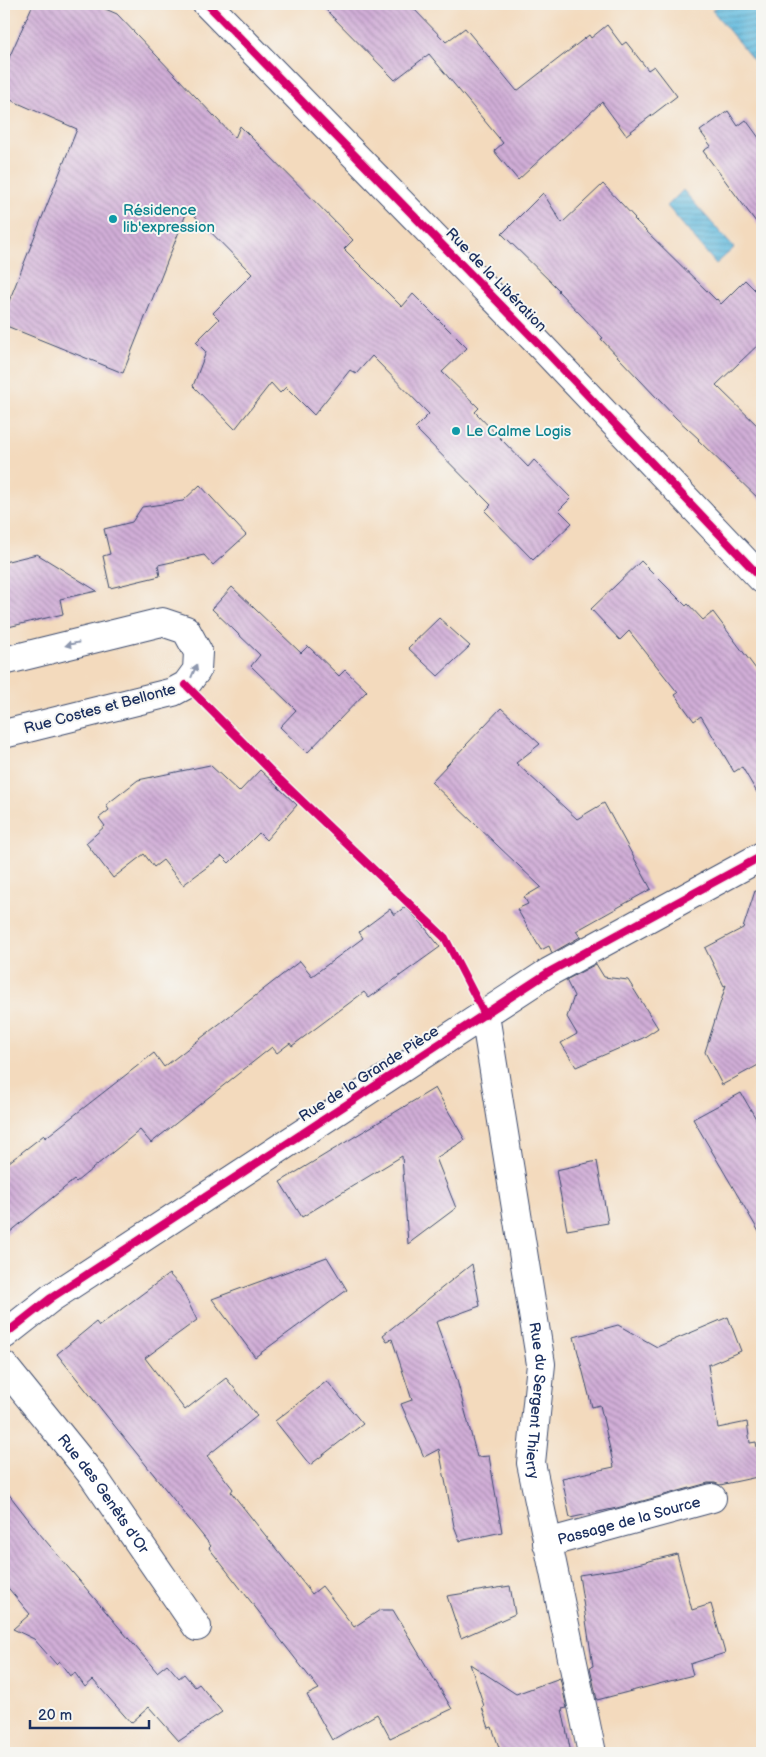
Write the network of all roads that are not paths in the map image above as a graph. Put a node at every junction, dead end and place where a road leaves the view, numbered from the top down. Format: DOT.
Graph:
graph roads {
  1 [pos="207,4"];
  2 [pos="762,578"];
  3 [pos="4,661"];
  4 [pos="4,734"];
  5 [pos="762,856"];
  6 [pos="485,1015"];
  7 [pos="4,1335"];
  8 [pos="4,1366"];
  9 [pos="712,1498"];
  10 [pos="547,1543"];
  11 [pos="197,1627"];
  12 [pos="592,1753"];
  1 -- 2 [label="street, Rue de la Libération"];
  4 -- 3 [label="street, Rue Costes et Bellonte, one-way"];
  5 -- 6 [label="street, Rue de la Grande Pièce"];
  6 -- 7 [label="street, Rue de la Grande Pièce"];
  6 -- 10 [label="street, Rue du Sergent Thierry"];
  8 -- 11 [label="street, Rue des Genêts d'Or"];
  9 -- 10 [label="street, Passage de la Source"];
  10 -- 12 [label="street, Rue du Sergent Thierry"];
}
